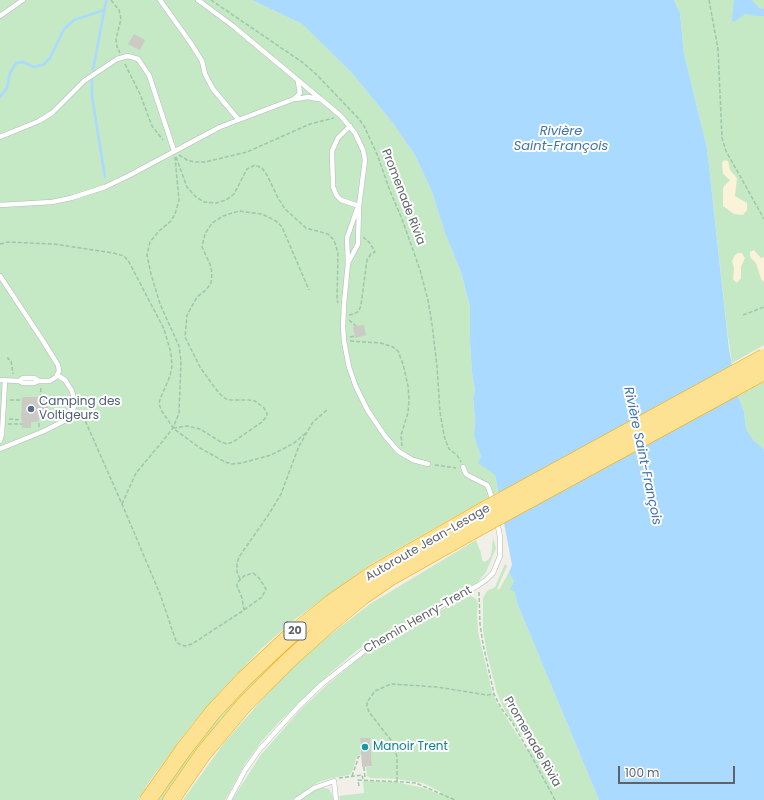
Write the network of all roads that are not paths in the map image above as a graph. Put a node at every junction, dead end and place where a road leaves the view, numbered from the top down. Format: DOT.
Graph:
graph roads {
  1 [pos="23,0"];
  2 [pos="160,0"];
  3 [pos="198,0"];
  4 [pos="16,2"];
  5 [pos="0,16"];
  6 [pos="296,79"];
  7 [pos="294,99"];
  8 [pos="320,99"];
  9 [pos="238,119"];
  10 [pos="350,126"];
  11 [pos="0,137"];
  12 [pos="174,151"];
  13 [pos="0,205"];
  14 [pos="359,206"];
  15 [pos="348,263"];
  16 [pos="0,276"];
  17 [pos="764,357"];
  18 [pos="764,372"];
  19 [pos="57,375"];
  20 [pos="2,380"];
  21 [pos="0,441"];
  22 [pos="0,449"];
  23 [pos="428,464"];
  24 [pos="463,467"];
  25 [pos="490,514"];
  26 [pos="148,800"];
  27 [pos="171,800"];
  28 [pos="228,800"];
  29 [pos="296,800"];
  30 [pos="336,800"];
  1 -- 4 [label="lane"];
  2 -- 9 [label="lane"];
  3 -- 6 [label="lane"];
  4 -- 5 [label="lane"];
  6 -- 7 [label="lane"];
  6 -- 8 [label="lane"];
  7 -- 8 [label="lane"];
  7 -- 9 [label="lane"];
  8 -- 10 [label="lane"];
  9 -- 12 [label="lane"];
  10 -- 14 [label="lane"];
  10 -- 14 [label="lane"];
  11 -- 12 [label="lane"];
  12 -- 13 [label="lane"];
  14 -- 15 [label="lane"];
  14 -- 15 [label="lane"];
  15 -- 23 [label="lane"];
  16 -- 19 [label="lane"];
  17 -- 25 [label="highway, Autoroute Jean-Lesage / 20, bridge"];
  18 -- 25 [label="highway, Autoroute Jean-Lesage / 20, bridge"];
  19 -- 20 [label="lane"];
  19 -- 22 [label="lane"];
  20 -- 21 [label="lane"];
  24 -- 25 [label="lane, Chemin Henry-Trent"];
  25 -- 26 [label="highway, Autoroute Jean-Lesage / 20"];
  25 -- 27 [label="highway, Autoroute Jean-Lesage / 20"];
  25 -- 28 [label="lane, Chemin Henry-Trent"];
  29 -- 30 [label="lane"];
}
